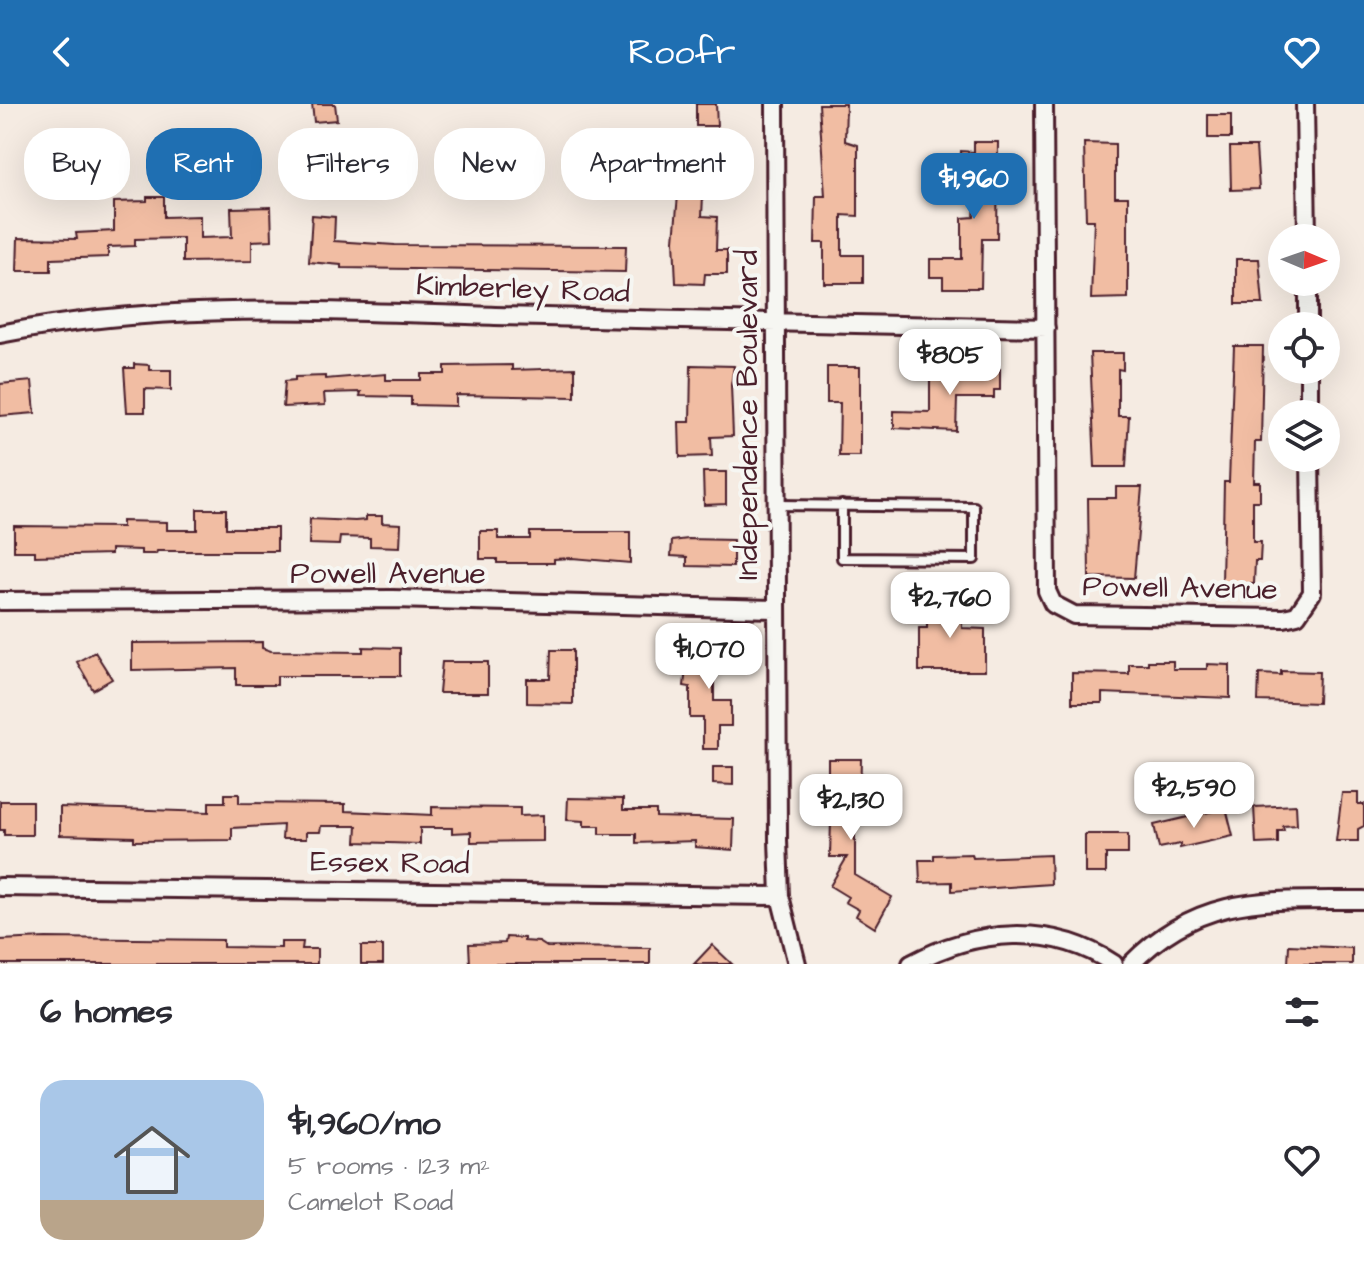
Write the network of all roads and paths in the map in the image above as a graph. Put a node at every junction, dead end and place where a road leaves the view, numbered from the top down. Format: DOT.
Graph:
graph roads {
  1 [pos="775,104"];
  2 [pos="1044,104"];
  3 [pos="1305,104"];
  4 [pos="1307,224"];
  5 [pos="776,323"];
  6 [pos="1046,328"];
  7 [pos="0,334"];
  8 [pos="1310,472"];
  9 [pos="776,505"];
  10 [pos="842,505"];
  11 [pos="0,601"];
  12 [pos="776,609"];
  13 [pos="0,887"];
  14 [pos="780,896"];
  15 [pos="1364,900"];
  16 [pos="797,964"];
  17 [pos="911,964"];
  18 [pos="1114,964"];
  19 [pos="1131,964"];
  1 -- 5 [label="street, Independence Boulevard"];
  2 -- 6 [label="street"];
  3 -- 4 [label="street"];
  5 -- 6 [label="street, Kimberley Road"];
  5 -- 7 [label="street, Kimberley Road"];
  5 -- 9 [label="street, Independence Boulevard"];
  6 -- 8 [label="street, Powell Avenue"];
  9 -- 10 [label="lane"];
  9 -- 12 [label="street, Independence Boulevard"];
  10 -- 10 [label="lane"];
  11 -- 12 [label="street, Powell Avenue"];
  12 -- 14 [label="street, Independence Boulevard"];
  13 -- 14 [label="street, Essex Road"];
  14 -- 16 [label="street, Independence Boulevard"];
  15 -- 19 [label="street"];
  17 -- 18 [label="street"];
}
